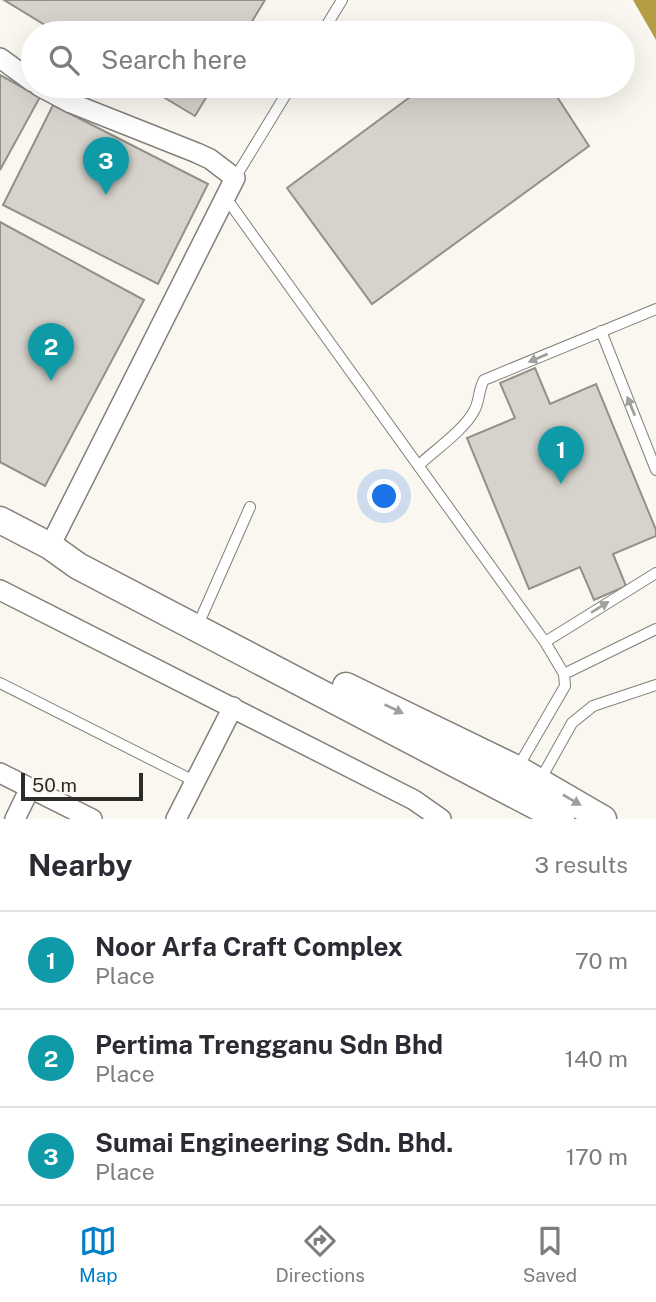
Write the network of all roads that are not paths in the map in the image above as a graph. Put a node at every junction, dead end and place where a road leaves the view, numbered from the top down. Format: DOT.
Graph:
graph roads {
  1 [pos="342,0"];
  2 [pos="329,21"];
  3 [pos="0,58"];
  4 [pos="21,73"];
  5 [pos="62,98"];
  6 [pos="284,98"];
  7 [pos="236,178"];
  8 [pos="226,198"];
  9 [pos="656,309"];
  10 [pos="601,331"];
  11 [pos="419,465"];
  12 [pos="656,470"];
  13 [pos="250,507"];
  14 [pos="0,520"];
  15 [pos="50,546"];
  16 [pos="656,573"];
  17 [pos="0,590"];
  18 [pos="199,621"];
  19 [pos="656,629"];
  20 [pos="545,642"];
  21 [pos="564,674"];
  22 [pos="0,682"];
  23 [pos="656,685"];
  24 [pos="233,707"];
  25 [pos="0,772"];
  26 [pos="196,782"];
  27 [pos="523,785"];
  28 [pos="30,788"];
  29 [pos="15,819"];
  30 [pos="92,819"];
  31 [pos="176,819"];
  32 [pos="441,819"];
  33 [pos="561,819"];
  34 [pos="603,819"];
  1 -- 2 [label="lane"];
  3 -- 4 [label="street"];
  5 -- 7 [label="street"];
  6 -- 7 [label="lane"];
  7 -- 8 [label="street"];
  8 -- 11 [label="lane"];
  8 -- 15 [label="street"];
  9 -- 10 [label="lane"];
  10 -- 11 [label="lane, one-way"];
  12 -- 10 [label="lane, one-way"];
  11 -- 20 [label="lane"];
  13 -- 18 [label="lane"];
  14 -- 15 [label="street"];
  15 -- 18 [label="street"];
  20 -- 16 [label="lane, one-way"];
  17 -- 24 [label="street"];
  18 -- 27 [label="street"];
  19 -- 21 [label="lane"];
  20 -- 21 [label="lane"];
  21 -- 27 [label="lane"];
  22 -- 26 [label="lane"];
  23 -- 27 [label="lane"];
  24 -- 26 [label="street"];
  24 -- 32 [label="street"];
  25 -- 28 [label="street"];
  26 -- 31 [label="street"];
  27 -- 33 [label="street"];
  27 -- 34 [label="street, one-way"];
  28 -- 29 [label="street"];
  28 -- 30 [label="street"];
}
